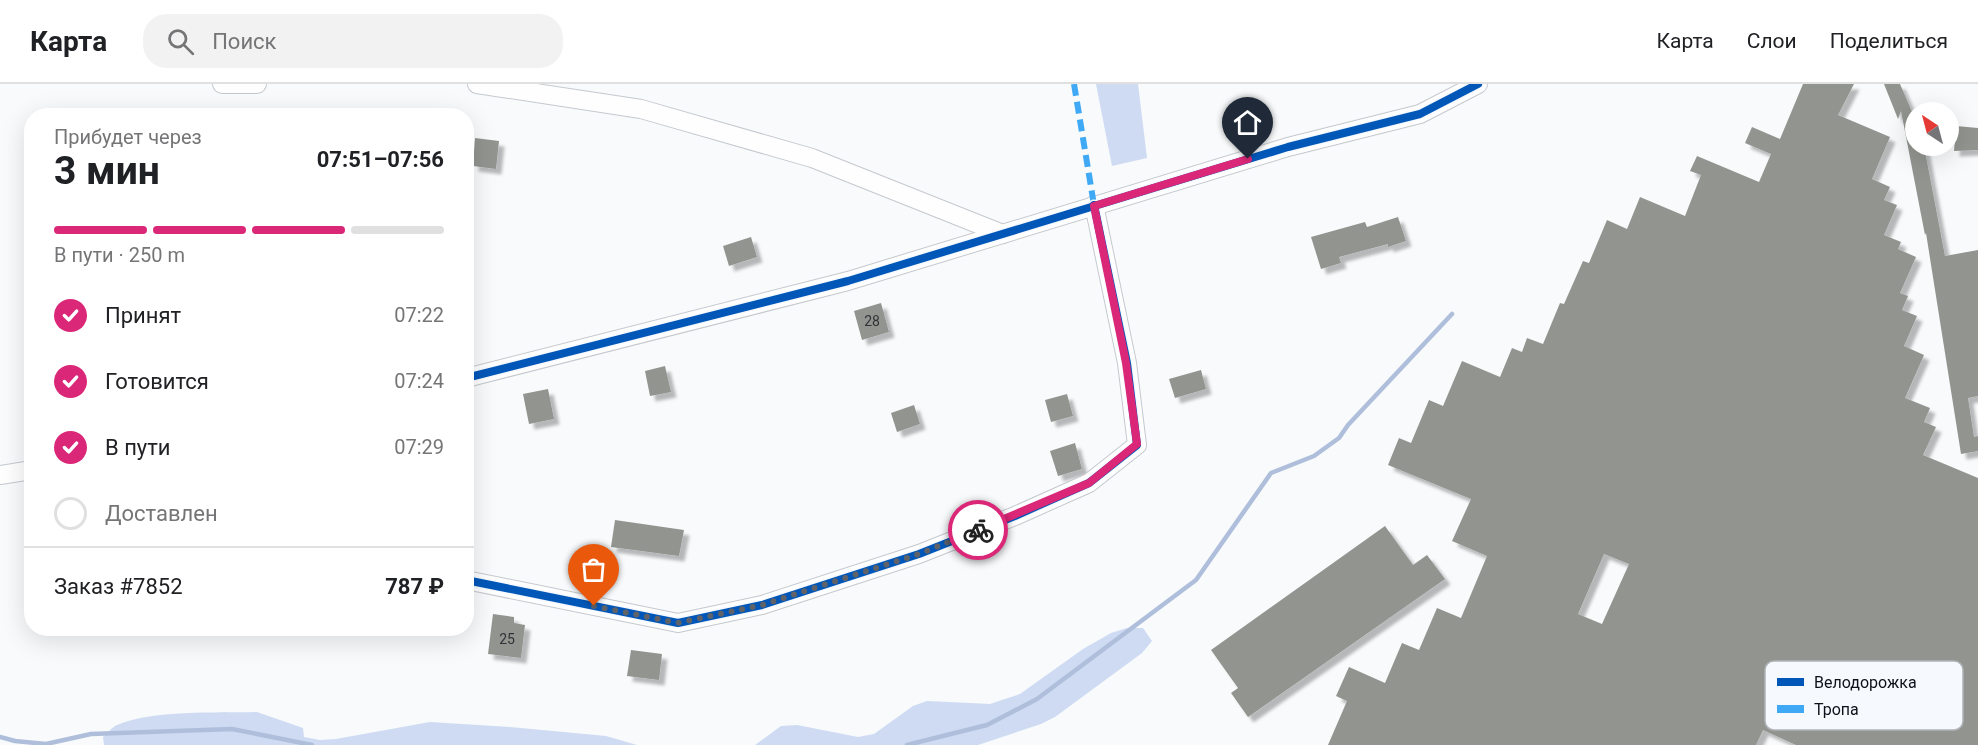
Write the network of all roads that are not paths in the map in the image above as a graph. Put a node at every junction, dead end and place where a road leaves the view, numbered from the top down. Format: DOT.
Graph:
graph roads {
  1 [pos="222,84"];
  2 [pos="257,84"];
  3 [pos="477,84"];
  4 [pos="1478,84"];
  5 [pos="1094,206"];
  6 [pos="1003,234"];
  7 [pos="474,376"];
  8 [pos="24,471"];
  9 [pos="0,475"];
  10 [pos="474,582"];
  1 -- 2 [label="street"];
  3 -- 6 [label="street"];
  4 -- 5 [label="street"];
  5 -- 6 [label="street"];
  5 -- 10 [label="street"];
  6 -- 7 [label="street"];
  8 -- 9 [label="street"];
}
